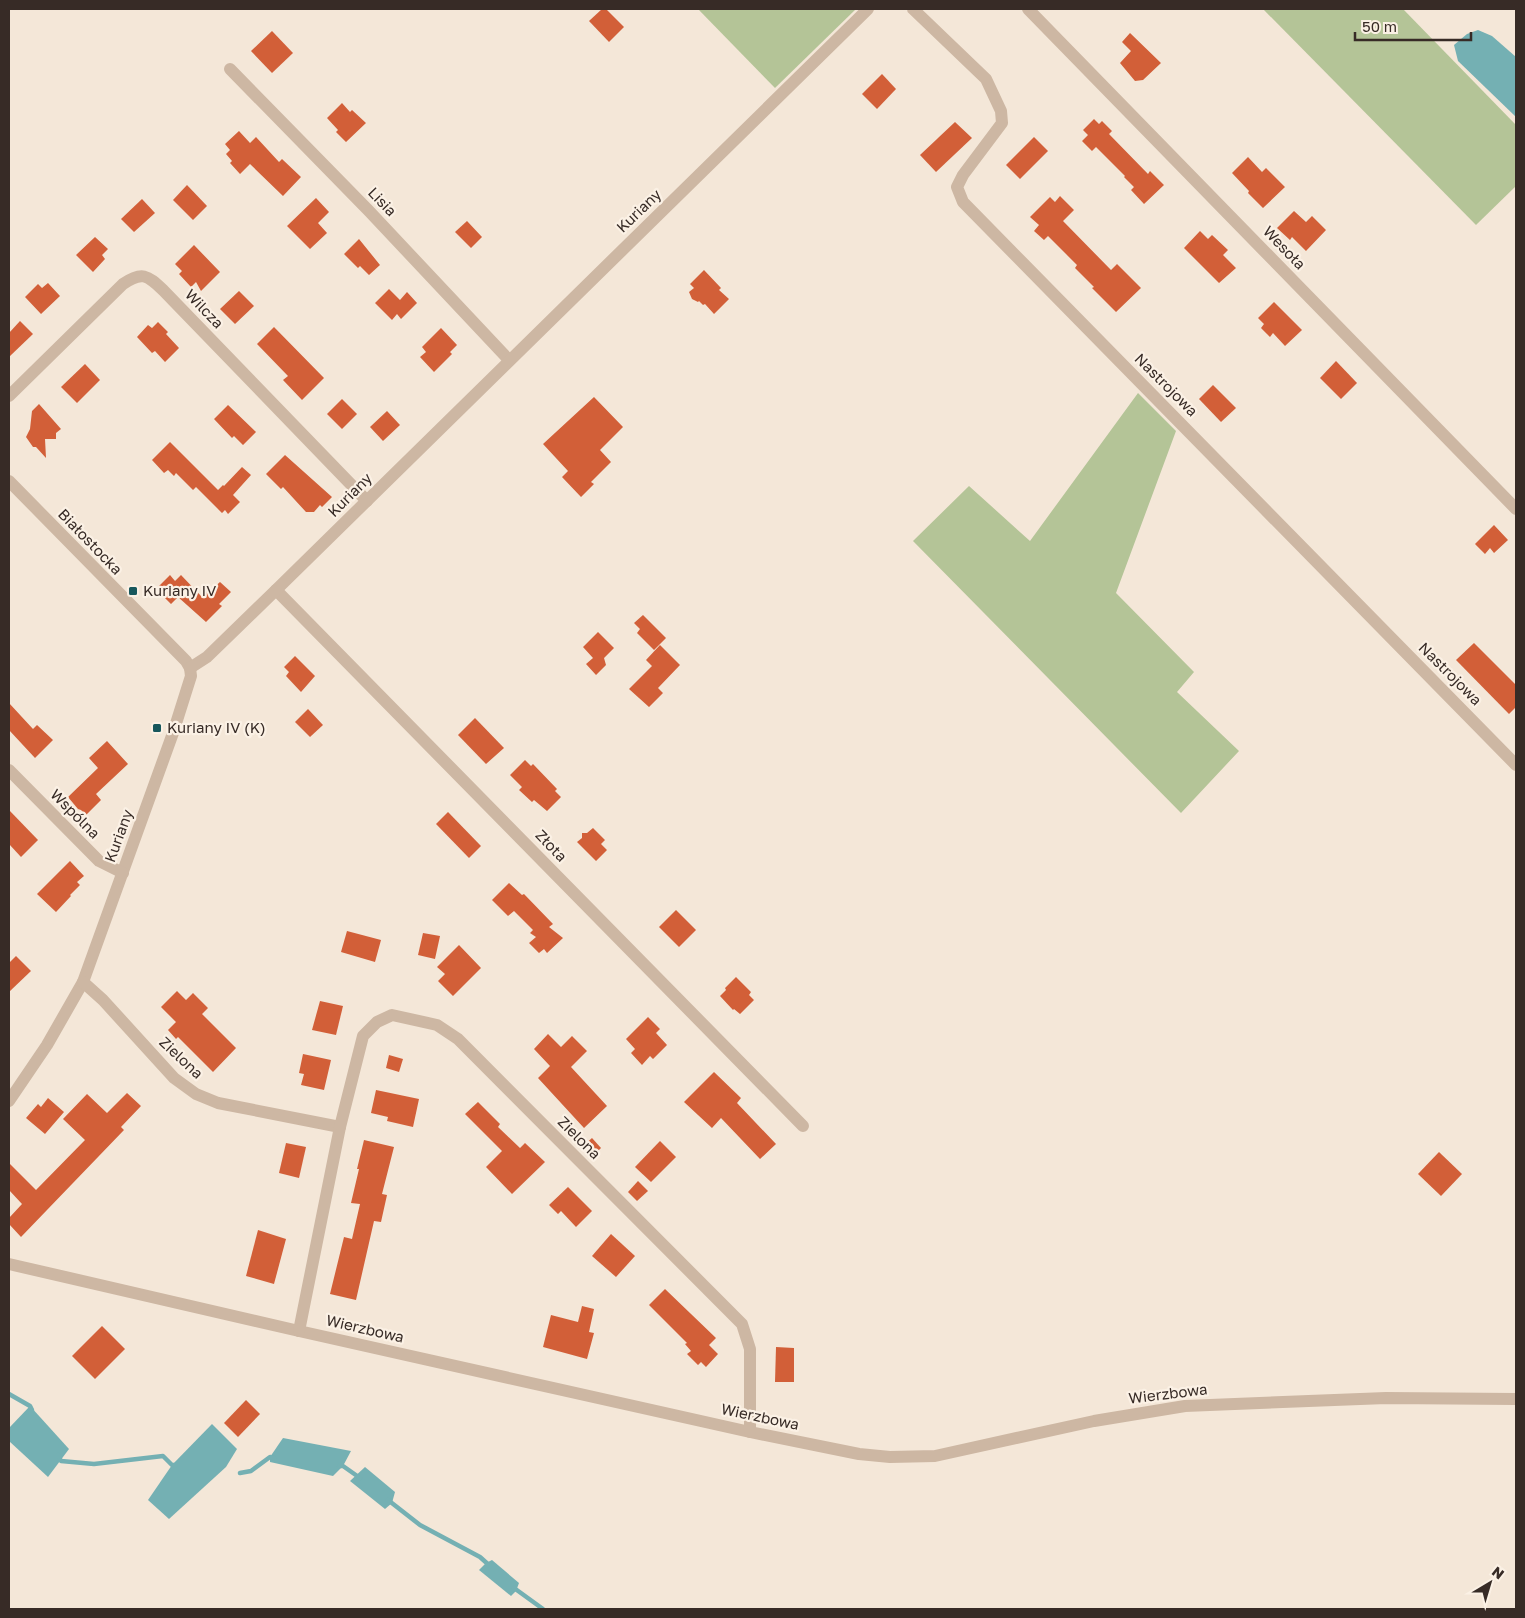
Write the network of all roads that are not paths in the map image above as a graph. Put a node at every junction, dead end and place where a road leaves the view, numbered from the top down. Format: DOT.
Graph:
graph roads {
  1 [pos="868,9"];
  2 [pos="913,9"];
  3 [pos="1028,9"];
  4 [pos="230,69"];
  5 [pos="509,360"];
  6 [pos="9,396"];
  7 [pos="9,481"];
  8 [pos="367,501"];
  9 [pos="1516,509"];
  10 [pos="276,590"];
  11 [pos="190,668"];
  12 [pos="1516,765"];
  13 [pos="9,770"];
  14 [pos="123,872"];
  15 [pos="83,982"];
  16 [pos="9,1102"];
  17 [pos="803,1126"];
  18 [pos="340,1127"];
  19 [pos="9,1264"];
  20 [pos="299,1331"];
  21 [pos="1516,1399"];
  22 [pos="750,1432"];
  1 -- 5 [label="street, Kuriany"];
  2 -- 12 [label="street, Nastrojowa"];
  3 -- 9 [label="street, Wesoła"];
  4 -- 5 [label="street, Lisia"];
  5 -- 8 [label="street, Kuriany"];
  6 -- 8 [label="street, Wilcza"];
  7 -- 11 [label="street, Białostocka"];
  8 -- 10 [label="street, Kuriany"];
  10 -- 11 [label="street, Kuriany"];
  10 -- 17 [label="street, Złota"];
  11 -- 14 [label="street, Kuriany"];
  13 -- 14 [label="street, Wspólna"];
  14 -- 15 [label="street, Kuriany"];
  15 -- 16 [label="street, Kuriany"];
  15 -- 18 [label="street, Zielona"];
  18 -- 20 [label="street, Zielona"];
  18 -- 22 [label="street, Zielona"];
  19 -- 20 [label="street, Wierzbowa"];
  20 -- 22 [label="street, Wierzbowa"];
  21 -- 22 [label="street, Wierzbowa"];
}
